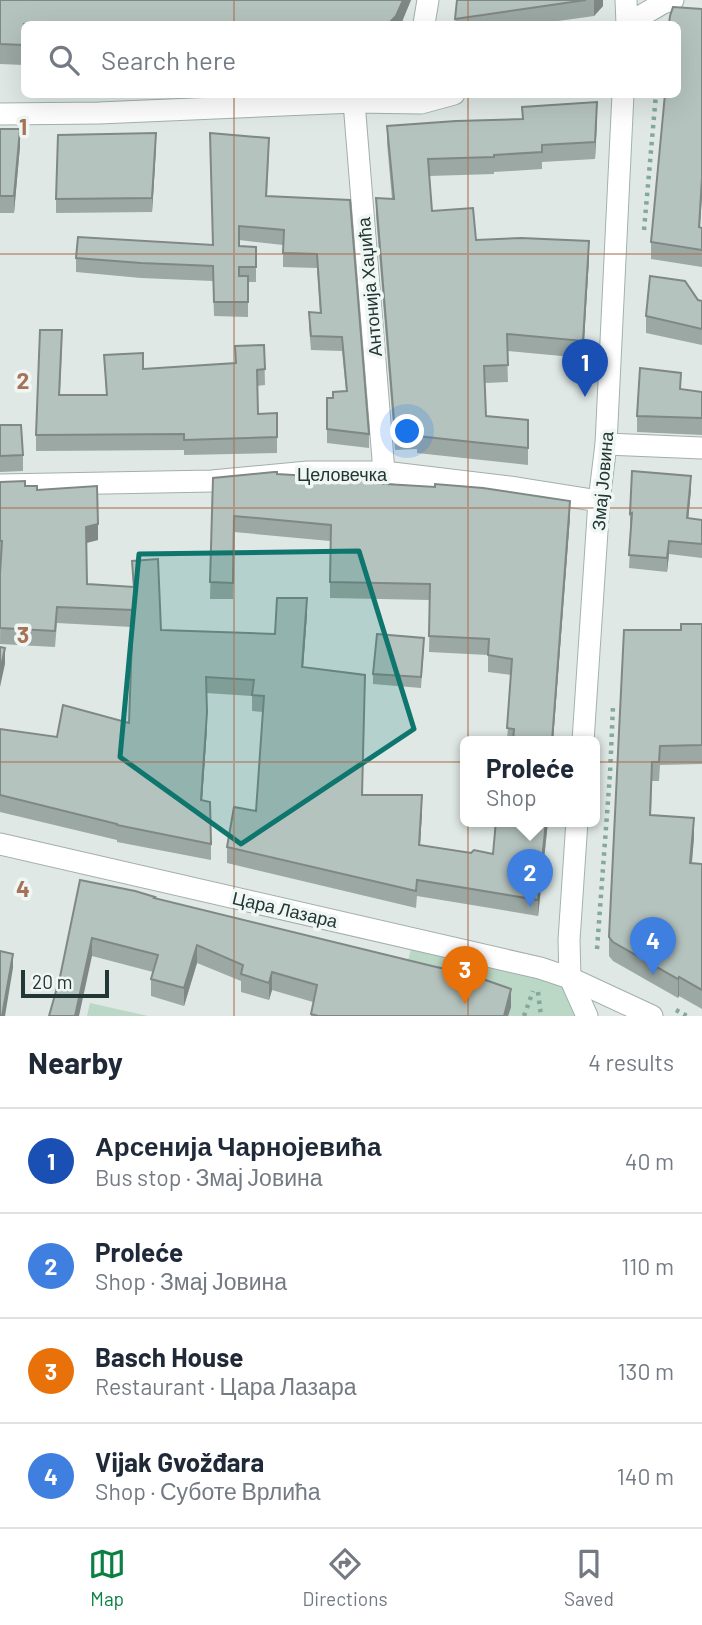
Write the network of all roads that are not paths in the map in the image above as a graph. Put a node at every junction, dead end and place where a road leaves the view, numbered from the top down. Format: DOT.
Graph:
graph roads {
  1 [pos="428,0"];
  2 [pos="626,0"];
  3 [pos="673,0"];
  4 [pos="424,21"];
  5 [pos="626,21"];
  6 [pos="631,21"];
  7 [pos="623,98"];
  8 [pos="421,99"];
  9 [pos="354,102"];
  10 [pos="0,114"];
  11 [pos="606,444"];
  12 [pos="702,448"];
  13 [pos="384,472"];
  14 [pos="0,485"];
  15 [pos="599,501"];
  16 [pos="583,736"];
  17 [pos="577,827"];
  18 [pos="0,844"];
  19 [pos="570,978"];
  20 [pos="587,1016"];
  21 [pos="652,1016"];
  1 -- 4 [label="street"];
  2 -- 5 [label="street"];
  3 -- 6 [label="street"];
  7 -- 11 [label="street, Змај Јовина"];
  8 -- 9 [label="street"];
  9 -- 10 [label="street"];
  9 -- 13 [label="street, Антонија Хаџића"];
  11 -- 12 [label="street"];
  11 -- 15 [label="street, Змај Јовина"];
  13 -- 14 [label="street, Целовечка"];
  13 -- 15 [label="street, Целовечка"];
  15 -- 16 [label="street, Змај Јовина"];
  17 -- 19 [label="street"];
  18 -- 19 [label="street, Цара Лазара"];
  19 -- 20 [label="street"];
  19 -- 21 [label="street, Цара Лазара"];
}
